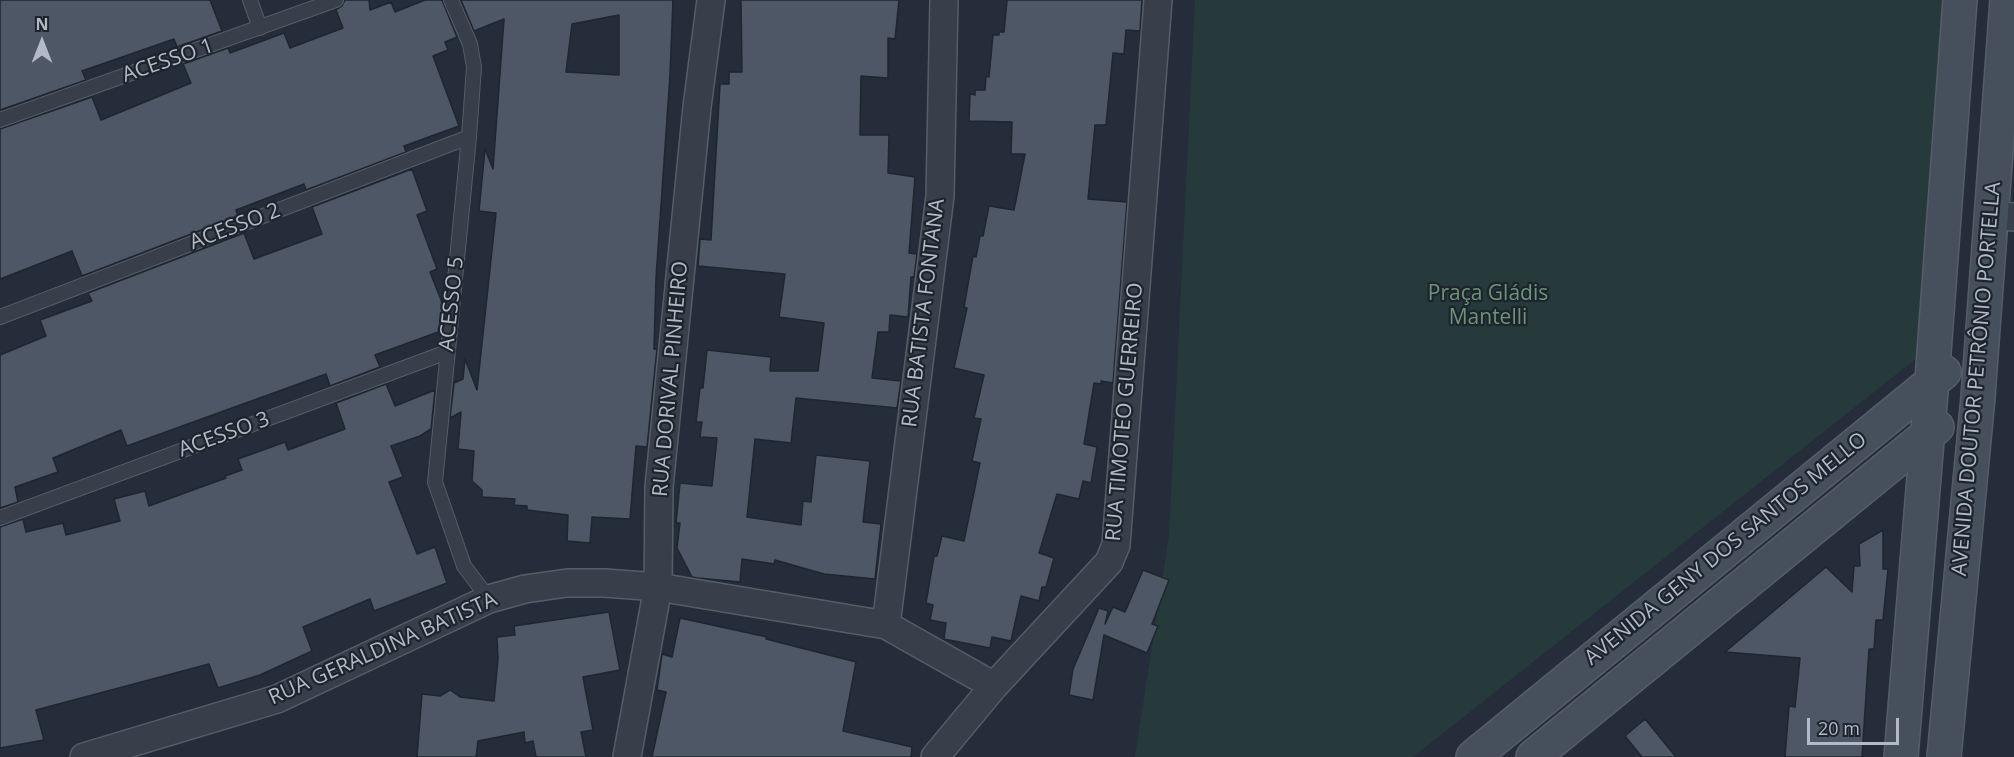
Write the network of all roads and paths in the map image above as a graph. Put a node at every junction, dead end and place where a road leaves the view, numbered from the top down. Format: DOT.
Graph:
graph roads {
  1 [pos="250,0"];
  2 [pos="336,0"];
  3 [pos="451,0"];
  4 [pos="711,0"];
  5 [pos="944,0"];
  6 [pos="1158,0"];
  7 [pos="1960,0"];
  8 [pos="2007,0"];
  9 [pos="260,28"];
  10 [pos="0,120"];
  11 [pos="469,138"];
  12 [pos="2003,216"];
  13 [pos="0,317"];
  14 [pos="1982,345"];
  15 [pos="447,352"];
  16 [pos="1932,381"];
  17 [pos="1978,397"];
  18 [pos="1928,434"];
  19 [pos="0,518"];
  20 [pos="658,587"];
  21 [pos="489,599"];
  22 [pos="886,624"];
  23 [pos="994,686"];
  24 [pos="84,757"];
  25 [pos="627,757"];
  26 [pos="934,757"];
  27 [pos="1473,757"];
  28 [pos="1533,757"];
  29 [pos="1900,757"];
  30 [pos="1944,757"];
  1 -- 9 [label="lane"];
  2 -- 9 [label="lane, ACESSO 1"];
  3 -- 11 [label="lane, ACESSO 5"];
  4 -- 20 [label="street, RUA DORIVAL PINHEIRO"];
  5 -- 22 [label="street, RUA BATISTA FONTANA"];
  6 -- 23 [label="street, RUA TIMOTEO GUERREIRO"];
  7 -- 16 [label="street, AVENIDA DOUTOR PETRÔNIO PORTELLA"];
  8 -- 12 [label="street, AVENIDA DOUTOR PETRÔNIO PORTELLA"];
  9 -- 10 [label="lane, ACESSO 1"];
  11 -- 13 [label="lane, ACESSO 2"];
  11 -- 15 [label="lane, ACESSO 5"];
  12 -- 14 [label="street, AVENIDA DOUTOR PETRÔNIO PORTELLA"];
  14 -- 16 [label="street, AVENIDA GENY DOS SANTOS MELLO"];
  14 -- 17 [label="street, AVENIDA DOUTOR PETRÔNIO PORTELLA"];
  15 -- 19 [label="lane, ACESSO 3"];
  15 -- 21 [label="lane, ACESSO 5"];
  16 -- 18 [label="street, AVENIDA DOUTOR PETRÔNIO PORTELLA"];
  16 -- 27 [label="street, AVENIDA GENY DOS SANTOS MELLO"];
  17 -- 18 [label="street, AVENIDA GENY DOS SANTOS MELLO"];
  17 -- 30 [label="street, AVENIDA DOUTOR PETRÔNIO PORTELLA"];
  18 -- 28 [label="street, AVENIDA GENY DOS SANTOS MELLO"];
  18 -- 29 [label="street, AVENIDA DOUTOR PETRÔNIO PORTELLA"];
  20 -- 21 [label="street, RUA GERALDINA BATISTA"];
  20 -- 22 [label="street, RUA GERALDINA BATISTA"];
  20 -- 25 [label="street, RUA DORIVAL PINHEIRO"];
  21 -- 24 [label="street, RUA GERALDINA BATISTA"];
  22 -- 23 [label="street, RUA GERALDINA BATISTA"];
  23 -- 26 [label="street, RUA TIMOTEO GUERREIRO"];
}
